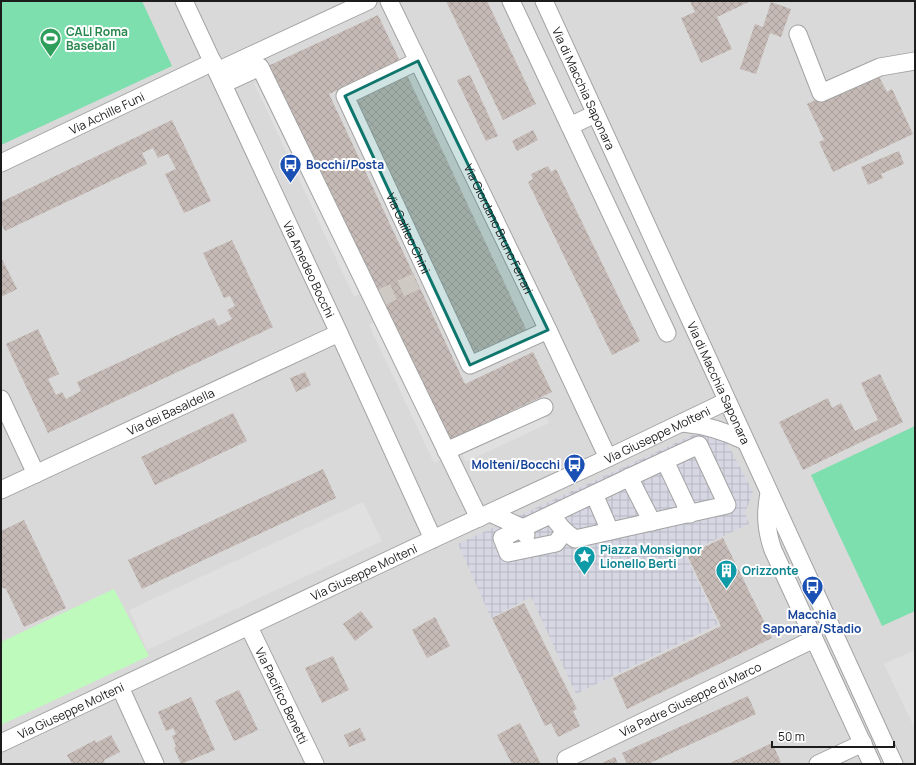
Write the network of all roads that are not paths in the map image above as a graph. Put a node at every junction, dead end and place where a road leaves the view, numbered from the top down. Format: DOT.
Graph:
graph roads {
  1 [pos="184,1"];
  2 [pos="368,1"];
  3 [pos="389,1"];
  4 [pos="511,1"];
  5 [pos="544,1"];
  6 [pos="798,34"];
  7 [pos="418,61"];
  8 [pos="914,65"];
  9 [pos="218,73"];
  10 [pos="595,114"];
  11 [pos="570,126"];
  12 [pos="1,163"];
  13 [pos="548,330"];
  14 [pos="340,333"];
  15 [pos="667,333"];
  16 [pos="1,399"];
  17 [pos="727,401"];
  18 [pos="544,407"];
  19 [pos="682,422"];
  20 [pos="657,434"];
  21 [pos="745,441"];
  22 [pos="446,451"];
  23 [pos="608,458"];
  24 [pos="657,464"];
  25 [pos="36,474"];
  26 [pos="629,477"];
  27 [pos="1,490"];
  28 [pos="769,493"];
  29 [pos="594,494"];
  30 [pos="552,514"];
  31 [pos="690,514"];
  32 [pos="484,516"];
  33 [pos="652,522"];
  34 [pos="523,528"];
  35 [pos="565,531"];
  36 [pos="610,531"];
  37 [pos="434,539"];
  38 [pos="531,548"];
  39 [pos="249,626"];
  40 [pos="814,639"];
  41 [pos="120,687"];
  42 [pos="1,743"];
  43 [pos="862,743"];
  44 [pos="566,759"];
  45 [pos="155,764"];
  46 [pos="315,764"];
  47 [pos="818,764"];
  48 [pos="872,764"];
  49 [pos="894,764"];
  1 -- 9 [label="street, Via Amedeo Bocchi"];
  2 -- 9 [label="street, Via Achille Funi"];
  3 -- 7 [label="street, Via Giordano Bruno Ferrari"];
  4 -- 11 [label="street"];
  5 -- 10 [label="street, Via di Macchia Saponara"];
  6 -- 8 [label="street"];
  7 -- 13 [label="street, Via Giordano Bruno Ferrari"];
  7 -- 13 [label="street, Via Galileo Chini"];
  9 -- 12 [label="street, Via Achille Funi"];
  9 -- 14 [label="street, Via Amedeo Bocchi"];
  9 -- 22 [label="street"];
  10 -- 11 [label="street"];
  10 -- 17 [label="street, Via di Macchia Saponara"];
  11 -- 15 [label="street"];
  13 -- 23 [label="street, Via Giordano Bruno Ferrari"];
  14 -- 25 [label="street, Via dei Basaldella"];
  14 -- 37 [label="street, Via Amedeo Bocchi"];
  16 -- 25 [label="street"];
  17 -- 19 [label="street, Via Giuseppe Molteni"];
  17 -- 21 [label="street, Via di Macchia Saponara"];
  18 -- 22 [label="street"];
  19 -- 20 [label="street, Via Giuseppe Molteni"];
  19 -- 21 [label="street"];
  20 -- 23 [label="street, Via Giuseppe Molteni"];
  20 -- 24 [label="street"];
  21 -- 28 [label="street, Via di Macchia Saponara"];
  22 -- 32 [label="street"];
  23 -- 32 [label="street, Via Giuseppe Molteni"];
  24 -- 26 [label="street"];
  24 -- 31 [label="street"];
  24 -- 31 [label="street"];
  25 -- 27 [label="street, Via dei Basaldella"];
  26 -- 29 [label="street"];
  26 -- 33 [label="street"];
  28 -- 40 [label="street"];
  28 -- 49 [label="street, Via di Macchia Saponara"];
  29 -- 30 [label="street"];
  29 -- 36 [label="street"];
  30 -- 34 [label="street"];
  30 -- 35 [label="street"];
  31 -- 33 [label="street"];
  32 -- 34 [label="street"];
  32 -- 37 [label="street, Via Giuseppe Molteni"];
  33 -- 36 [label="street"];
  34 -- 38 [label="street"];
  34 -- 38 [label="street"];
  35 -- 36 [label="street"];
  35 -- 38 [label="street"];
  37 -- 39 [label="street, Via Giuseppe Molteni"];
  39 -- 41 [label="street, Via Giuseppe Molteni"];
  39 -- 46 [label="street, Via Pacifico Benetti"];
  40 -- 43 [label="street"];
  40 -- 44 [label="street, Via Padre Giuseppe di Marco"];
  41 -- 42 [label="street, Via Giuseppe Molteni"];
  41 -- 45 [label="street"];
  43 -- 47 [label="street"];
  43 -- 48 [label="street"];
}
